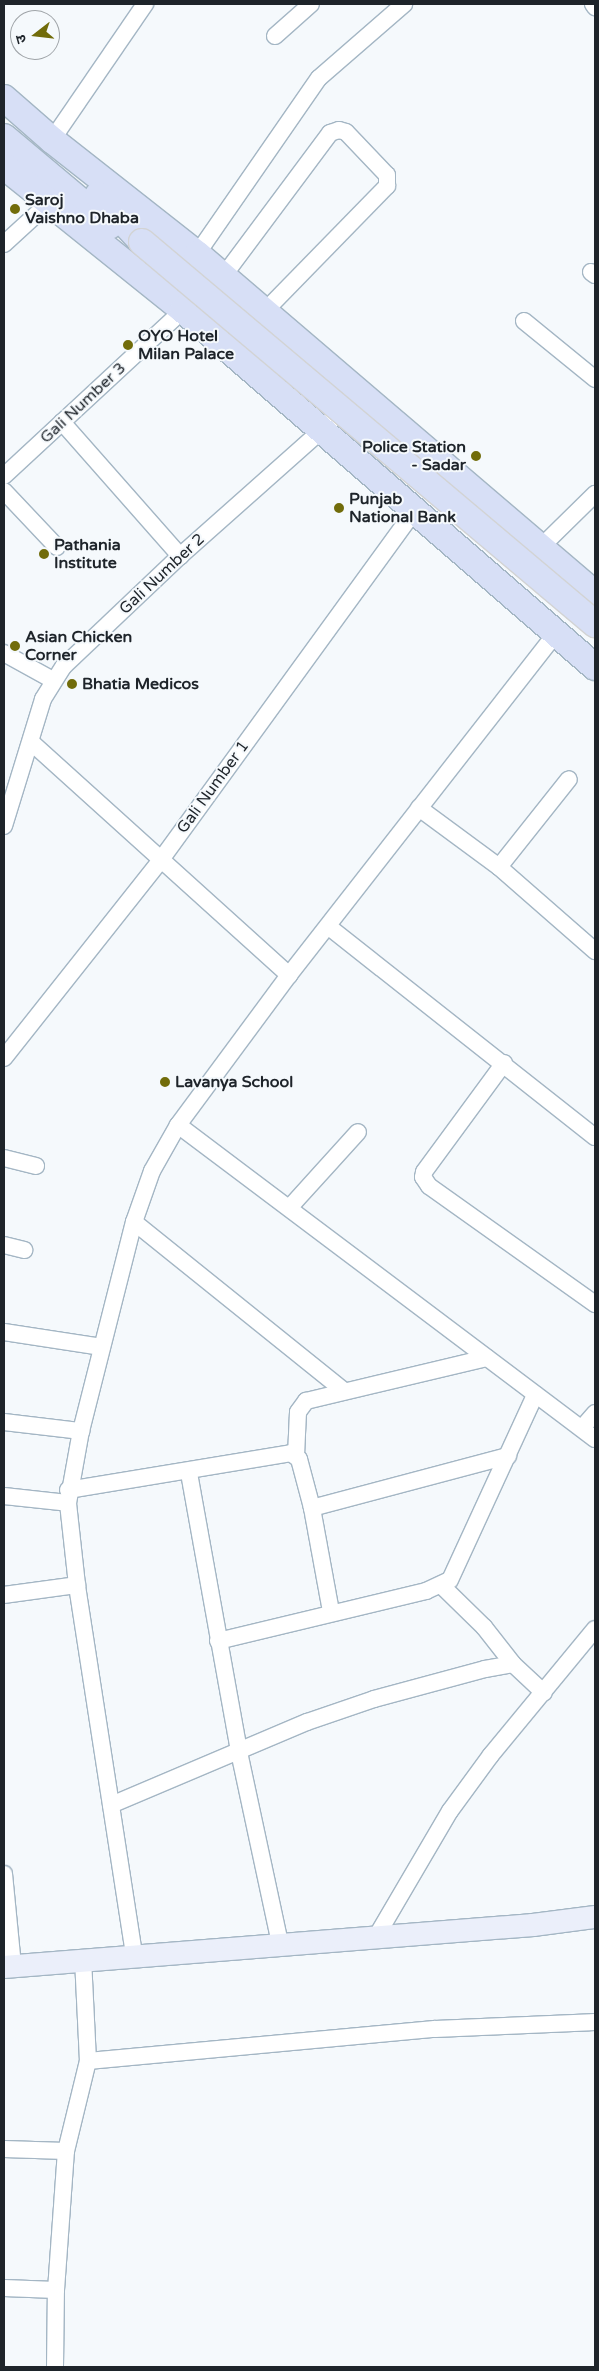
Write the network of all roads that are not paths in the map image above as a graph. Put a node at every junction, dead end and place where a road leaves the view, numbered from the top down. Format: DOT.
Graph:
graph roads {
  1 [pos="145,4"];
  2 [pos="404,4"];
  3 [pos="593,4"];
  4 [pos="307,5"];
  5 [pos="595,7"];
  6 [pos="275,36"];
  7 [pos="4,98"];
  8 [pos="4,114"];
  9 [pos="4,137"];
  10 [pos="52,140"];
  11 [pos="4,166"];
  12 [pos="50,202"];
  13 [pos="142,242"];
  14 [pos="4,244"];
  15 [pos="197,254"];
  16 [pos="222,278"];
  17 [pos="183,310"];
  18 [pos="264,312"];
  19 [pos="524,321"];
  20 [pos="595,379"];
  21 [pos="358,391"];
  22 [pos="62,422"];
  23 [pos="322,430"];
  24 [pos="4,476"];
  25 [pos="4,491"];
  26 [pos="595,494"];
  27 [pos="415,510"];
  28 [pos="57,547"];
  29 [pos="541,547"];
  30 [pos="180,556"];
  31 [pos="595,594"];
  32 [pos="595,624"];
  33 [pos="555,634"];
  34 [pos="4,653"];
  35 [pos="595,667"];
  36 [pos="53,680"];
  37 [pos="31,742"];
  38 [pos="569,780"];
  39 [pos="419,808"];
  40 [pos="4,826"];
  41 [pos="160,861"];
  42 [pos="499,868"];
  43 [pos="329,927"];
  44 [pos="595,951"];
  45 [pos="289,975"];
  46 [pos="4,1058"];
  47 [pos="504,1063"];
  48 [pos="178,1125"];
  49 [pos="358,1132"];
  50 [pos="595,1138"];
  51 [pos="4,1158"];
  52 [pos="36,1166"];
  53 [pos="290,1207"];
  54 [pos="134,1222"];
  55 [pos="4,1245"];
  56 [pos="24,1250"];
  57 [pos="595,1304"];
  58 [pos="4,1332"];
  59 [pos="102,1347"];
  60 [pos="487,1358"];
  61 [pos="344,1391"];
  62 [pos="535,1395"];
  63 [pos="595,1412"];
  64 [pos="4,1422"];
  65 [pos="582,1428"];
  66 [pos="81,1432"];
  67 [pos="595,1439"];
  68 [pos="296,1456"];
  69 [pos="508,1456"];
  70 [pos="189,1472"];
  71 [pos="4,1496"];
  72 [pos="68,1497"];
  73 [pos="312,1508"];
  74 [pos="77,1585"];
  75 [pos="442,1586"];
  76 [pos="4,1595"];
  77 [pos="330,1612"];
  78 [pos="595,1629"];
  79 [pos="218,1641"];
  80 [pos="513,1664"];
  81 [pos="544,1693"];
  82 [pos="239,1752"];
  83 [pos="111,1805"];
  84 [pos="4,1874"];
  85 [pos="595,1917"];
  86 [pos="376,1937"];
  87 [pos="280,1943"];
  88 [pos="134,1954"];
  89 [pos="83,1960"];
  90 [pos="8,1966"];
  91 [pos="595,2022"];
  92 [pos="88,2062"];
  93 [pos="4,2149"];
  94 [pos="66,2151"];
  95 [pos="4,2288"];
  96 [pos="56,2290"];
  97 [pos="55,2367"];
  1 -- 10 [label="street"];
  2 -- 15 [label="street"];
  3 -- 5 [label="street"];
  4 -- 6 [label="street"];
  7 -- 10 [label="main road"];
  8 -- 13 [label="main road"];
  9 -- 13 [label="main road"];
  10 -- 15 [label="main road"];
  11 -- 12 [label="main road"];
  12 -- 14 [label="street"];
  12 -- 17 [label="main road"];
  13 -- 32 [label="main road, bridge"];
  15 -- 16 [label="main road"];
  16 -- 18 [label="main road"];
  16 -- 18 [label="street"];
  17 -- 22 [label="street, Gali Number 3"];
  17 -- 23 [label="main road"];
  18 -- 21 [label="main road"];
  19 -- 20 [label="street"];
  21 -- 23 [label="street, Gali Number 2"];
  21 -- 29 [label="main road"];
  22 -- 24 [label="street, Gali Number 3"];
  22 -- 30 [label="street"];
  23 -- 27 [label="main road"];
  23 -- 30 [label="street, Gali Number 2"];
  25 -- 28 [label="street"];
  26 -- 29 [label="street"];
  27 -- 33 [label="main road"];
  27 -- 41 [label="street, Gali Number 1"];
  29 -- 31 [label="main road"];
  30 -- 36 [label="street, Gali Number 2"];
  33 -- 35 [label="main road"];
  33 -- 39 [label="street"];
  34 -- 36 [label="street"];
  36 -- 37 [label="street, Gali Number 2"];
  37 -- 40 [label="street, Gali Number 2"];
  37 -- 41 [label="street"];
  38 -- 42 [label="street"];
  39 -- 42 [label="street"];
  39 -- 43 [label="street"];
  41 -- 45 [label="street"];
  41 -- 46 [label="street, Gali Number 1"];
  42 -- 44 [label="street"];
  43 -- 45 [label="street"];
  43 -- 47 [label="street"];
  45 -- 48 [label="street"];
  47 -- 50 [label="street"];
  47 -- 57 [label="street"];
  48 -- 53 [label="street"];
  48 -- 54 [label="street"];
  49 -- 53 [label="street"];
  51 -- 52 [label="street"];
  53 -- 60 [label="street"];
  54 -- 59 [label="street"];
  54 -- 61 [label="street"];
  55 -- 56 [label="street"];
  58 -- 59 [label="street"];
  59 -- 66 [label="street"];
  60 -- 61 [label="street"];
  60 -- 62 [label="street"];
  61 -- 68 [label="street"];
  62 -- 65 [label="street"];
  62 -- 69 [label="street"];
  63 -- 65 [label="street"];
  64 -- 66 [label="street"];
  65 -- 67 [label="street"];
  66 -- 72 [label="street"];
  68 -- 70 [label="street"];
  68 -- 73 [label="street"];
  69 -- 73 [label="street"];
  69 -- 75 [label="street"];
  70 -- 72 [label="street"];
  70 -- 79 [label="street"];
  71 -- 72 [label="street"];
  72 -- 74 [label="street"];
  73 -- 77 [label="street"];
  74 -- 76 [label="street"];
  74 -- 83 [label="street"];
  75 -- 77 [label="street"];
  75 -- 80 [label="street"];
  77 -- 79 [label="street"];
  78 -- 81 [label="street"];
  79 -- 82 [label="street"];
  80 -- 81 [label="street"];
  80 -- 82 [label="street"];
  81 -- 86 [label="street"];
  82 -- 83 [label="street"];
  82 -- 87 [label="street"];
  83 -- 88 [label="street"];
  84 -- 90 [label="street"];
  85 -- 86 [label="street"];
  86 -- 87 [label="street"];
  87 -- 88 [label="street"];
  88 -- 89 [label="street"];
  89 -- 90 [label="street"];
  89 -- 92 [label="street"];
  91 -- 92 [label="street"];
  92 -- 94 [label="street"];
  93 -- 94 [label="street"];
  94 -- 96 [label="street"];
  95 -- 96 [label="street"];
  96 -- 97 [label="street"];
}
